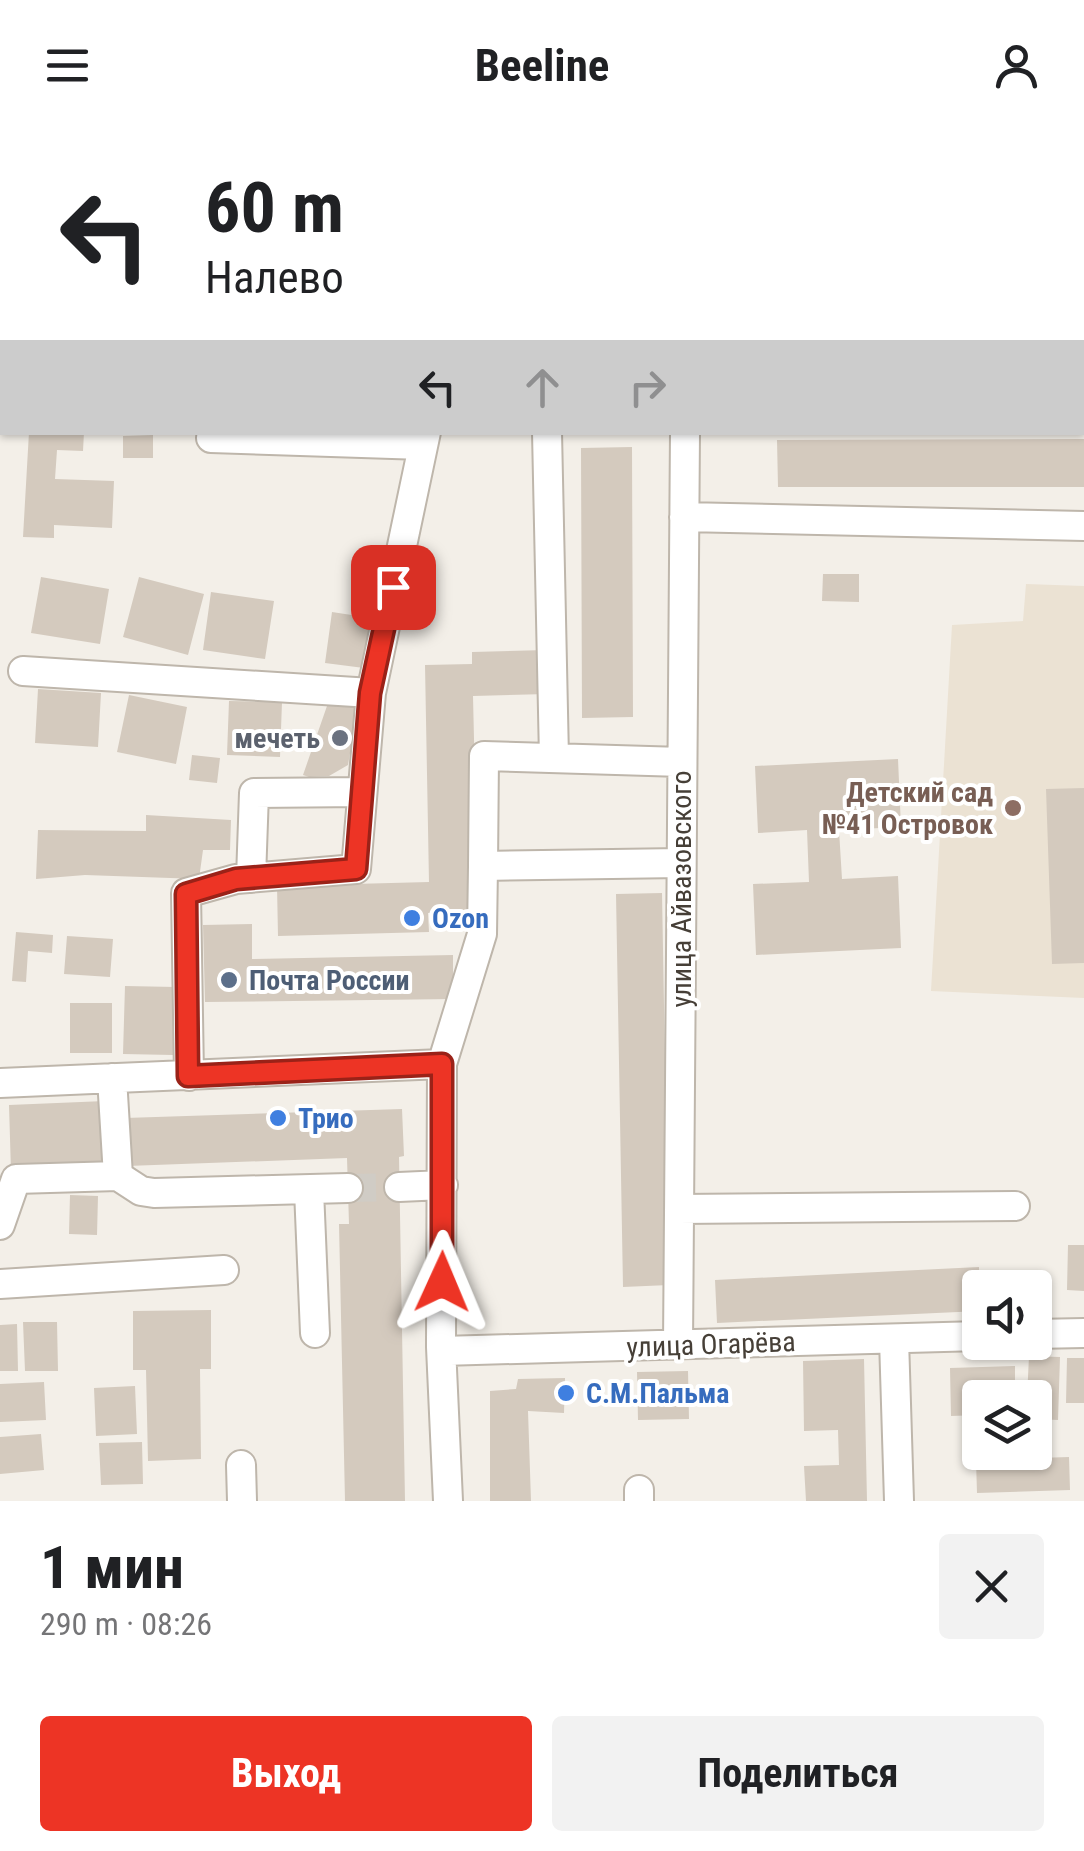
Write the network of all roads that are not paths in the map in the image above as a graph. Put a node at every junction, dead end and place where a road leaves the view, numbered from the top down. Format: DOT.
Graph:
graph roads {
  1 [pos="547,435"];
  2 [pos="684,435"];
  3 [pos="212,438"];
  4 [pos="425,439"];
  5 [pos="684,516"];
  6 [pos="1084,526"];
  7 [pos="22,671"];
  8 [pos="370,693"];
  9 [pos="554,758"];
  10 [pos="682,762"];
  11 [pos="362,792"];
  12 [pos="682,863"];
  13 [pos="482,866"];
  14 [pos="251,878"];
  15 [pos="442,1064"];
  16 [pos="188,1076"];
  17 [pos="112,1078"];
  18 [pos="0,1083"];
  19 [pos="118,1176"];
  20 [pos="444,1186"];
  21 [pos="399,1187"];
  22 [pos="348,1188"];
  23 [pos="309,1190"];
  24 [pos="1015,1206"];
  25 [pos="679,1209"];
  26 [pos="0,1225"];
  27 [pos="224,1270"];
  28 [pos="0,1284"];
  29 [pos="315,1333"];
  30 [pos="1084,1333"];
  31 [pos="1052,1334"];
  32 [pos="962,1337"];
  33 [pos="894,1339"];
  34 [pos="678,1345"];
  35 [pos="442,1351"];
  36 [pos="241,1465"];
  37 [pos="242,1501"];
  38 [pos="448,1501"];
  39 [pos="899,1501"];
  1 -- 9 [label="street"];
  2 -- 5 [label="street, улица Айвазовского"];
  3 -- 4 [label="street"];
  4 -- 8 [label="street"];
  5 -- 6 [label="street"];
  5 -- 10 [label="street, улица Айвазовского"];
  7 -- 8 [label="street"];
  8 -- 11 [label="street"];
  9 -- 10 [label="street"];
  9 -- 13 [label="street"];
  10 -- 12 [label="street, улица Айвазовского"];
  11 -- 14 [label="street"];
  11 -- 14 [label="street"];
  12 -- 13 [label="street"];
  12 -- 25 [label="street, улица Айвазовского"];
  13 -- 15 [label="street"];
  14 -- 16 [label="street"];
  15 -- 16 [label="street"];
  15 -- 20 [label="street"];
  16 -- 17 [label="street"];
  17 -- 18 [label="street"];
  17 -- 19 [label="street"];
  19 -- 23 [label="street"];
  19 -- 26 [label="street"];
  20 -- 21 [label="street"];
  20 -- 35 [label="street"];
  22 -- 23 [label="street"];
  23 -- 29 [label="street"];
  24 -- 25 [label="street"];
  25 -- 34 [label="street, улица Айвазовского"];
  27 -- 28 [label="street"];
  30 -- 31 [label="street"];
  32 -- 33 [label="street, улица Огарёва"];
  33 -- 34 [label="street, улица Огарёва"];
  33 -- 39 [label="street"];
  34 -- 35 [label="street, улица Огарёва"];
  35 -- 38 [label="street"];
  36 -- 37 [label="street"];
}
